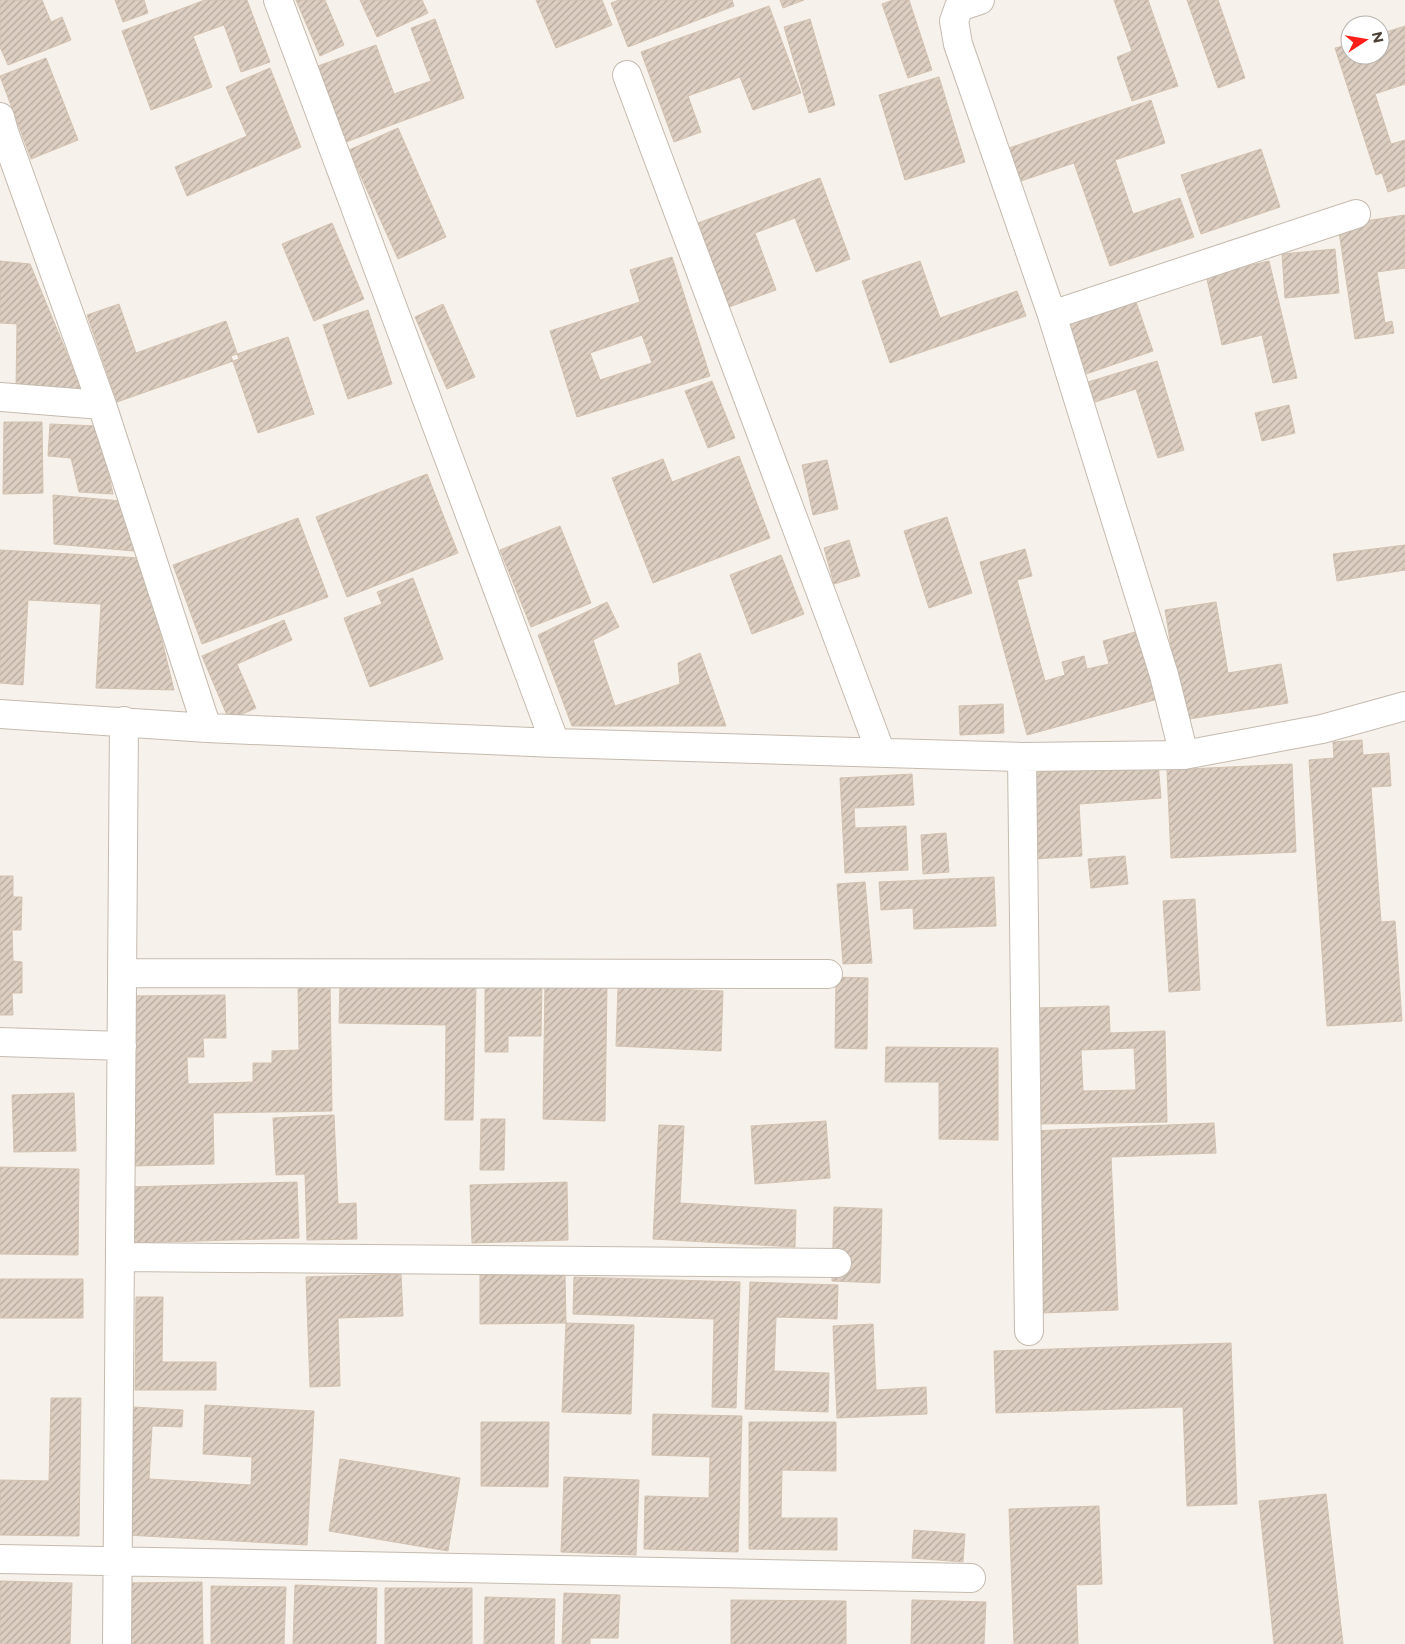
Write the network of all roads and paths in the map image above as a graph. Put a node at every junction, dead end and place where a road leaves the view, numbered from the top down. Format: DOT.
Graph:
graph roads {
  1 [pos="278,0"];
  2 [pos="980,0"];
  3 [pos="627,75"];
  4 [pos="1,127"];
  5 [pos="1356,214"];
  6 [pos="1052,315"];
  7 [pos="0,397"];
  8 [pos="102,405"];
  9 [pos="1405,706"];
  10 [pos="0,714"];
  11 [pos="124,721"];
  12 [pos="208,728"];
  13 [pos="556,743"];
  14 [pos="881,753"];
  15 [pos="1184,754"];
  16 [pos="1022,757"];
  17 [pos="122,973"];
  18 [pos="828,974"];
  19 [pos="0,1042"];
  20 [pos="122,1046"];
  21 [pos="120,1257"];
  22 [pos="837,1263"];
  23 [pos="1029,1331"];
  24 [pos="0,1559"];
  25 [pos="118,1561"];
  26 [pos="971,1578"];
  27 [pos="117,1644"];
  1 -- 13 [label="street"];
  2 -- 6 [label="street"];
  3 -- 14 [label="street"];
  4 -- 8 [label="street"];
  5 -- 6 [label="street"];
  6 -- 15 [label="street"];
  7 -- 8 [label="street"];
  8 -- 12 [label="street"];
  9 -- 15 [label="street"];
  10 -- 11 [label="street"];
  11 -- 12 [label="street"];
  11 -- 17 [label="street"];
  12 -- 13 [label="street"];
  13 -- 14 [label="street"];
  14 -- 16 [label="street"];
  15 -- 16 [label="street"];
  16 -- 23 [label="street"];
  17 -- 18 [label="street"];
  17 -- 20 [label="street"];
  19 -- 20 [label="street"];
  20 -- 21 [label="street"];
  21 -- 22 [label="street"];
  21 -- 25 [label="street"];
  24 -- 25 [label="street"];
  25 -- 26 [label="street"];
  25 -- 27 [label="street"];
}
